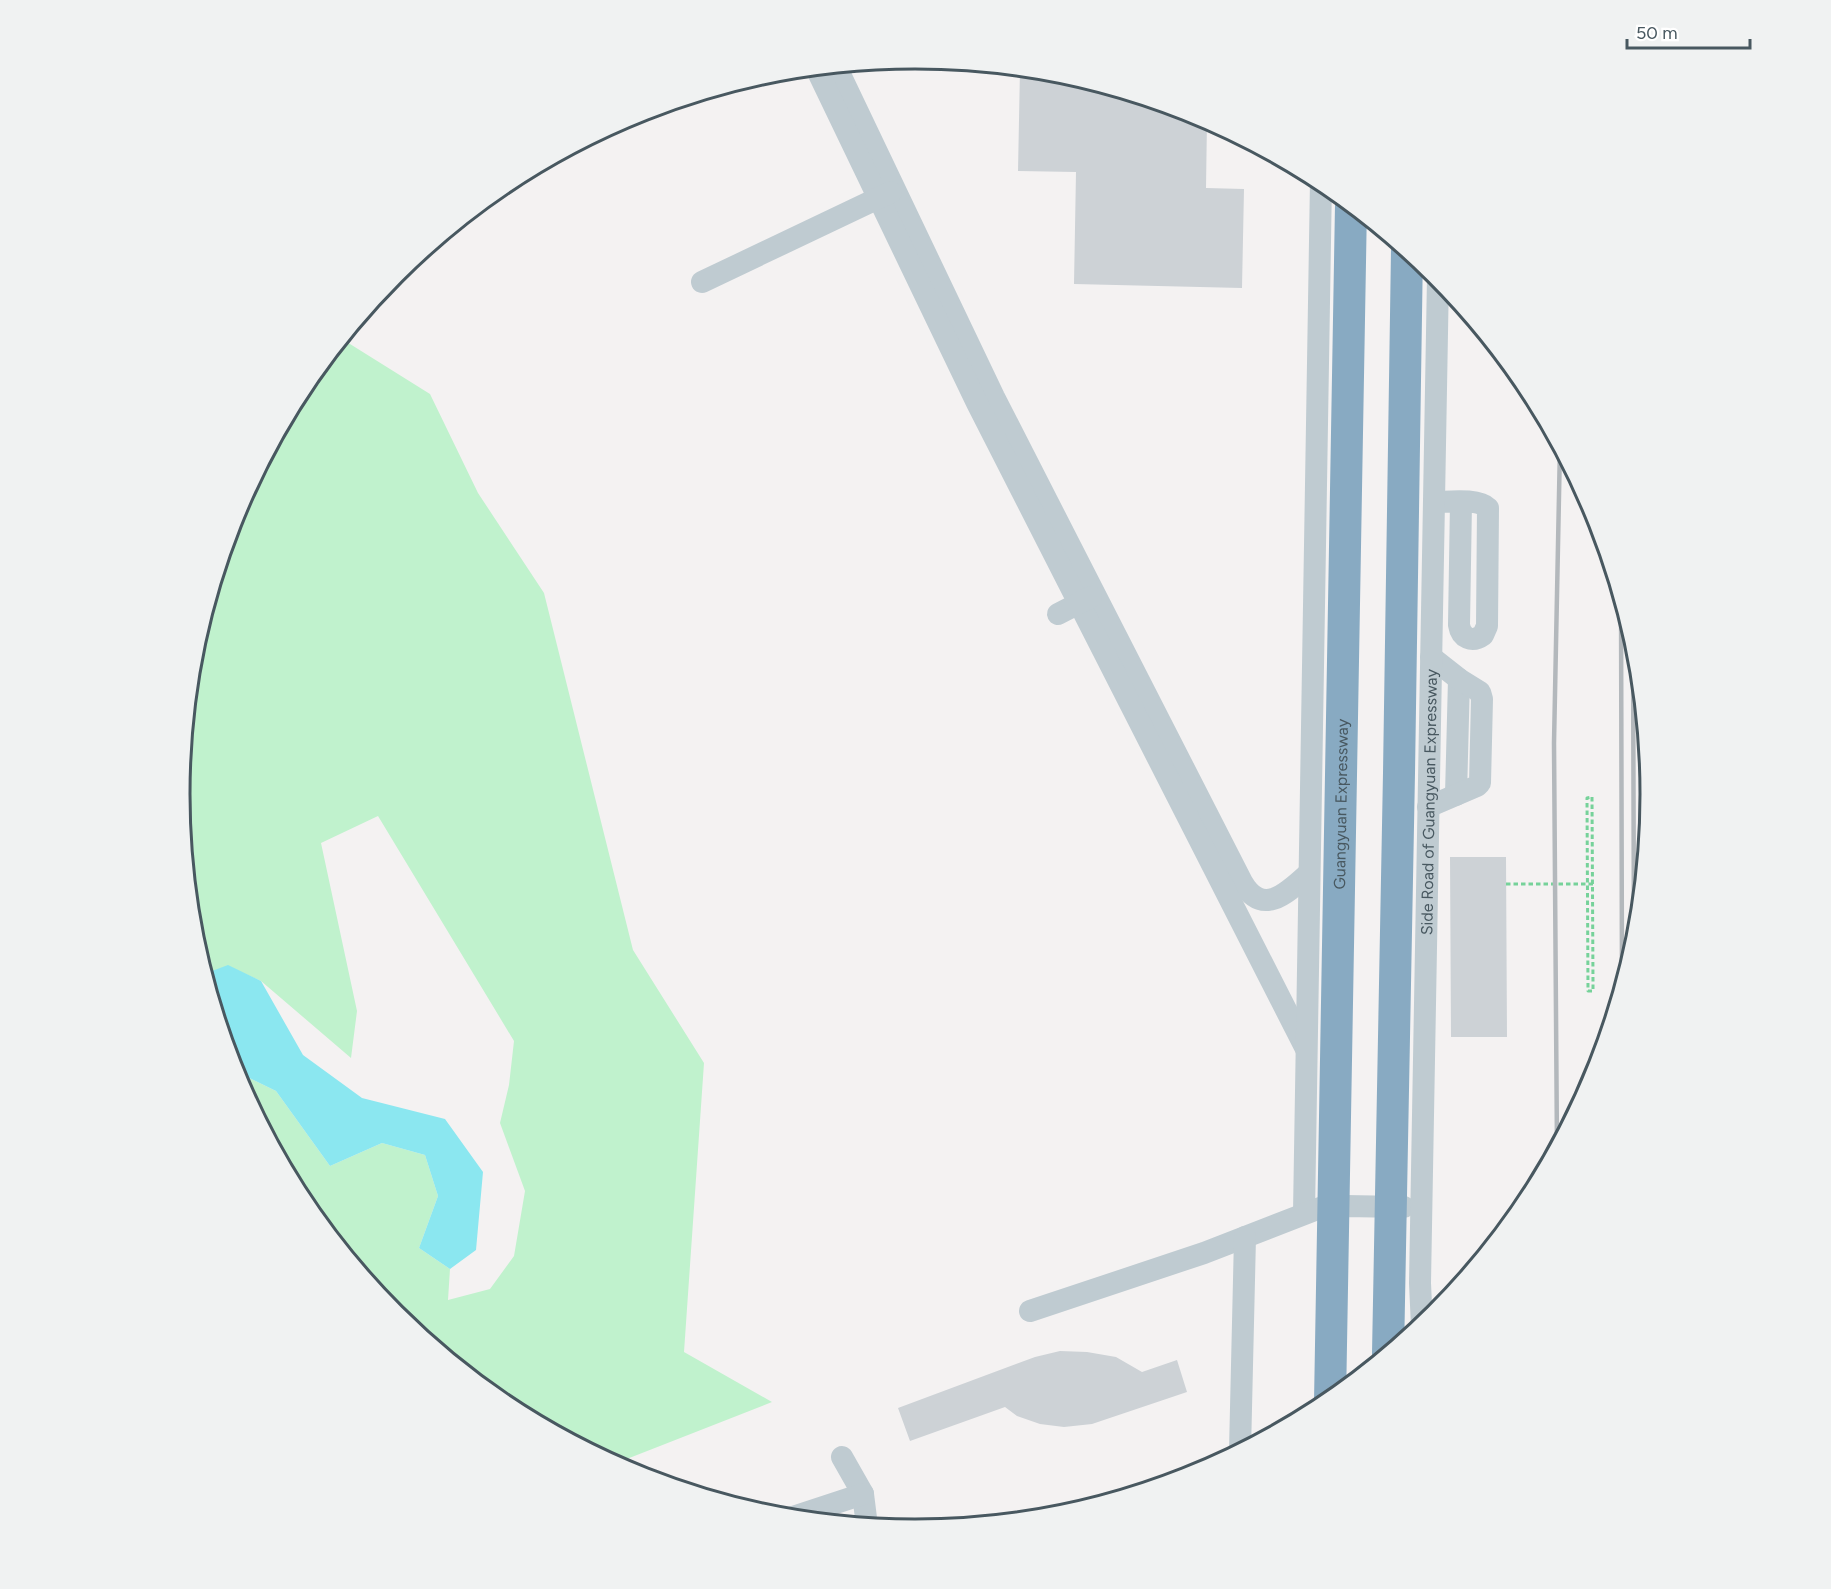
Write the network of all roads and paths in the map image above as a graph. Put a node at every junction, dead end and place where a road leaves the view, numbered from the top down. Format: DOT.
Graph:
graph roads {
  1 [pos="839,73"];
  2 [pos="820,75"];
  3 [pos="1321,192"];
  4 [pos="887,194"];
  5 [pos="1352,215"];
  6 [pos="1407,261"];
  7 [pos="702,282"];
  8 [pos="1438,291"];
  9 [pos="1434,502"];
  10 [pos="1461,502"];
  11 [pos="1087,599"];
  12 [pos="1058,614"];
  13 [pos="1431,657"];
  14 [pos="1428,807"];
  15 [pos="1309,873"];
  16 [pos="1506,884"];
  17 [pos="1593,884"];
  18 [pos="1306,1049"];
  19 [pos="1421,1207"];
  20 [pos="1304,1213"];
  21 [pos="1245,1237"];
  22 [pos="1030,1311"];
  23 [pos="1421,1315"];
  24 [pos="1388,1345"];
  25 [pos="1330,1390"];
  26 [pos="1240,1443"];
  27 [pos="842,1457"];
  28 [pos="863,1494"];
  29 [pos="809,1512"];
  30 [pos="866,1518"];
  1 -- 4 [label="street"];
  2 -- 4 [label="street"];
  3 -- 15 [label="street"];
  4 -- 7 [label="street"];
  4 -- 11 [label="street"];
  5 -- 25 [label="highway, Guangyuan Expressway"];
  6 -- 24 [label="highway"];
  8 -- 9 [label="street, Side Road of Guangyuan Expressway"];
  9 -- 10 [label="street"];
  9 -- 13 [label="street, Side Road of Guangyuan Expressway"];
  10 -- 10 [label="street"];
  11 -- 12 [label="street"];
  11 -- 15 [label="street"];
  11 -- 18 [label="street"];
  13 -- 14 [label="street, Side Road of Guangyuan Expressway"];
  13 -- 14 [label="street"];
  14 -- 19 [label="street, Side Road of Guangyuan Expressway"];
  15 -- 18 [label="street"];
  16 -- 17 [label="path"];
  17 -- 17 [label="path"];
  18 -- 20 [label="street"];
  19 -- 20 [label="street"];
  19 -- 23 [label="street, Side Road of Guangyuan Expressway"];
  20 -- 21 [label="street"];
  21 -- 22 [label="street"];
  21 -- 26 [label="street"];
  27 -- 28 [label="street"];
  28 -- 29 [label="street"];
  28 -- 30 [label="street"];
}
